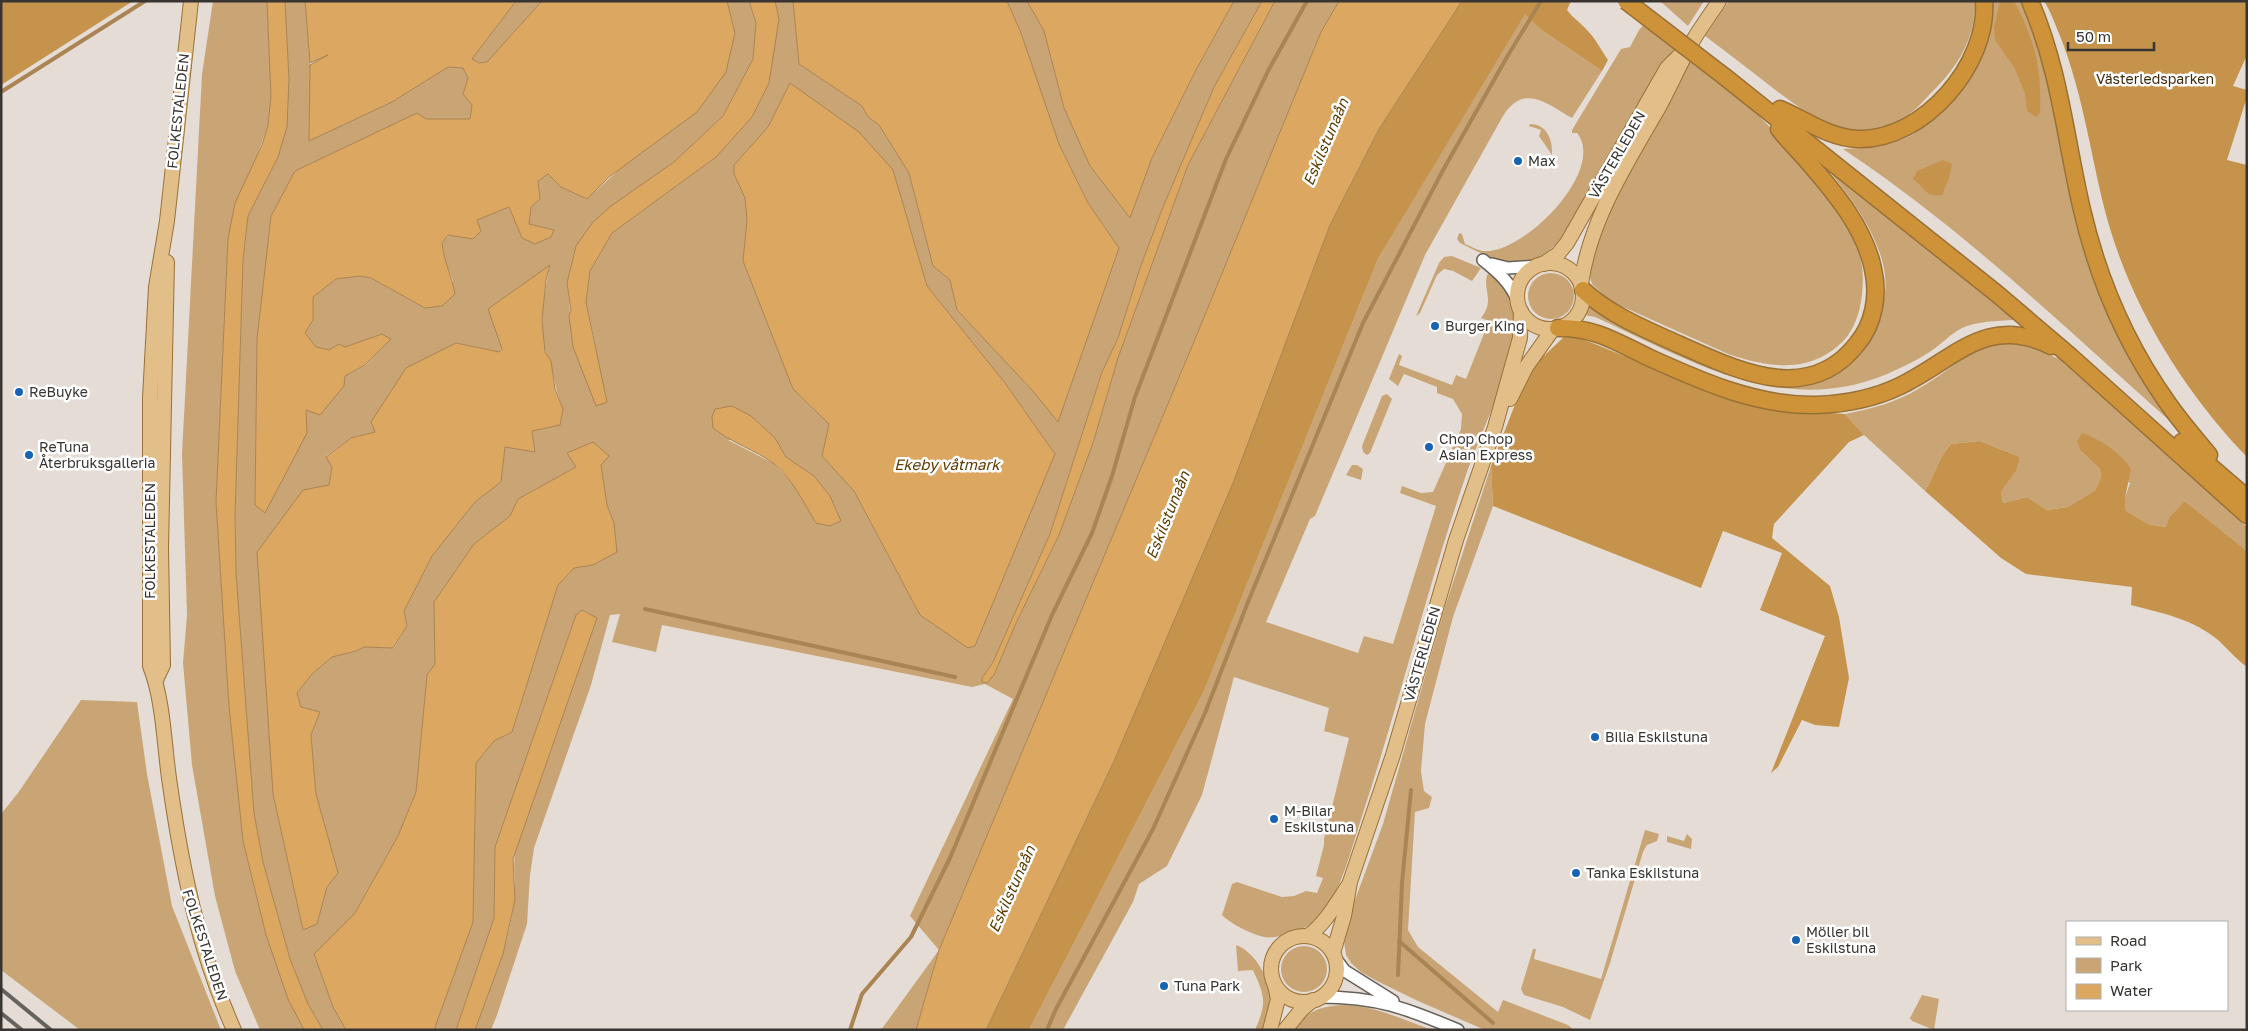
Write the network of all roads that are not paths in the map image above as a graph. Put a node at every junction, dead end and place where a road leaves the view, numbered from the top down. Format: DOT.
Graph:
graph roads {
  1 [pos="191,1"];
  2 [pos="1626,1"];
  3 [pos="1642,1"];
  4 [pos="1720,1"];
  5 [pos="1984,1"];
  6 [pos="2030,1"];
  7 [pos="1691,44"];
  8 [pos="1728,73"];
  9 [pos="1774,110"];
  10 [pos="1540,265"];
  11 [pos="1582,287"];
  12 [pos="1520,307"];
  13 [pos="1556,328"];
  14 [pos="2070,356"];
  15 [pos="1495,427"];
  16 [pos="2220,475"];
  17 [pos="2247,498"];
  18 [pos="2247,516"];
  19 [pos="1350,882"];
  20 [pos="1308,936"];
  21 [pos="1334,956"];
  22 [pos="1275,984"];
  23 [pos="1317,998"];
  24 [pos="1405,1008"];
  25 [pos="234,1030"];
  26 [pos="1270,1030"];
  27 [pos="1286,1030"];
  28 [pos="1458,1030"];
  1 -- 25 [label="main road, FOLKESTALEDEN"];
  2 -- 8 [label="highway, bridge"];
  3 -- 8 [label="highway"];
  4 -- 7 [label="main road, VÄSTERLEDEN"];
  5 -- 9 [label="highway"];
  6 -- 16 [label="highway"];
  7 -- 10 [label="main road, VÄSTERLEDEN"];
  7 -- 11 [label="main road, VÄSTERLEDEN"];
  8 -- 9 [label="highway"];
  9 -- 11 [label="highway"];
  9 -- 14 [label="highway"];
  9 -- 16 [label="highway"];
  10 -- 11 [label="main road"];
  10 -- 12 [label="main road"];
  10 -- 12 [label="street"];
  11 -- 13 [label="main road"];
  12 -- 13 [label="main road"];
  12 -- 15 [label="main road, VÄSTERLEDEN"];
  13 -- 14 [label="highway"];
  13 -- 15 [label="main road, VÄSTERLEDEN"];
  14 -- 18 [label="highway"];
  15 -- 19 [label="main road, VÄSTERLEDEN"];
  16 -- 17 [label="highway"];
  19 -- 20 [label="main road, VÄSTERLEDEN"];
  19 -- 21 [label="main road, VÄSTERLEDEN"];
  20 -- 21 [label="main road"];
  20 -- 22 [label="main road"];
  21 -- 23 [label="main road"];
  21 -- 24 [label="street"];
  22 -- 23 [label="main road"];
  22 -- 26 [label="main road"];
  23 -- 24 [label="street"];
  23 -- 27 [label="main road"];
  24 -- 28 [label="street"];
}
